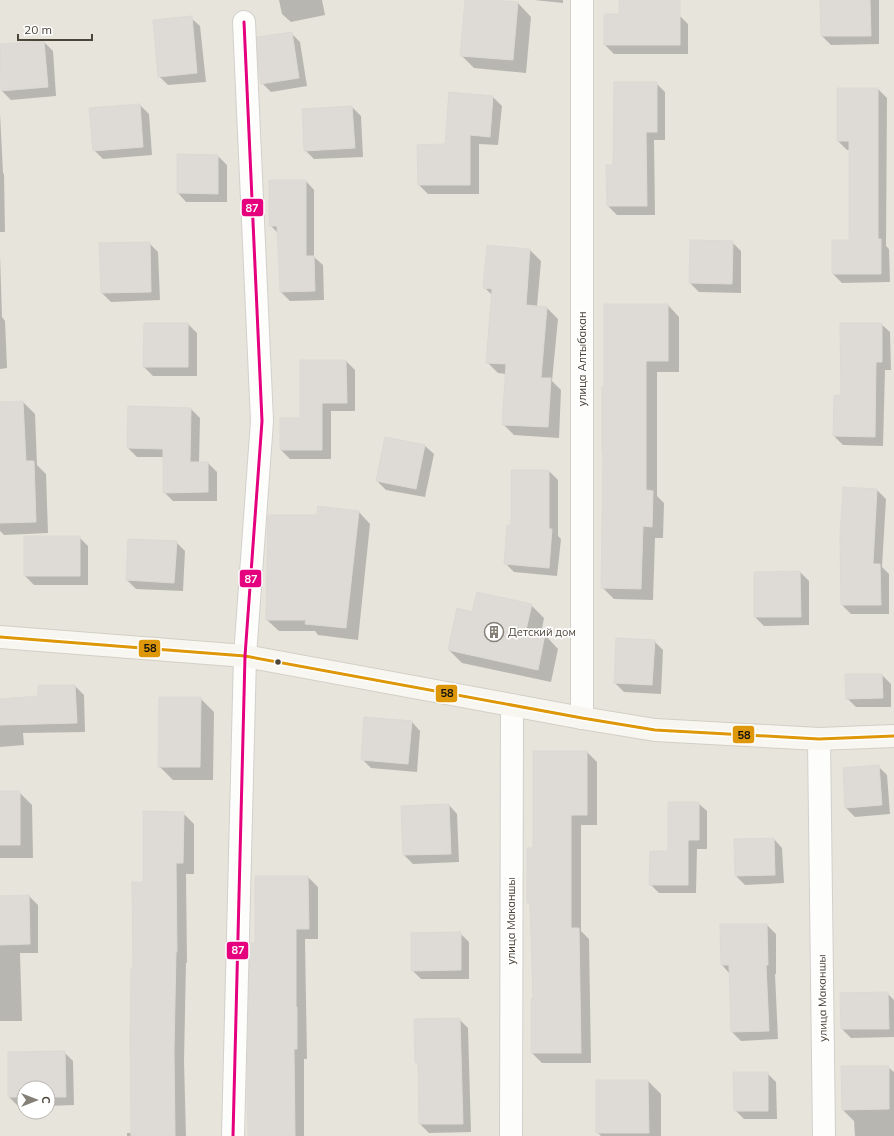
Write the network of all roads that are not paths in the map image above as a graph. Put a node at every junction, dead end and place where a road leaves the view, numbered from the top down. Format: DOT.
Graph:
graph roads {
  1 [pos="582,0"];
  2 [pos="244,22"];
  3 [pos="0,637"];
  4 [pos="245,656"];
  5 [pos="512,705"];
  6 [pos="582,718"];
  7 [pos="894,736"];
  8 [pos="819,739"];
  9 [pos="234,1136"];
  10 [pos="511,1136"];
  11 [pos="824,1136"];
  1 -- 6 [label="street, улица Алтыбакан"];
  2 -- 4 [label="street"];
  3 -- 4 [label="main road"];
  4 -- 5 [label="main road"];
  4 -- 9 [label="street"];
  5 -- 6 [label="main road"];
  5 -- 10 [label="street, улица Маканшы"];
  6 -- 8 [label="main road"];
  7 -- 8 [label="main road"];
  8 -- 11 [label="street, улица Маканшы"];
}
